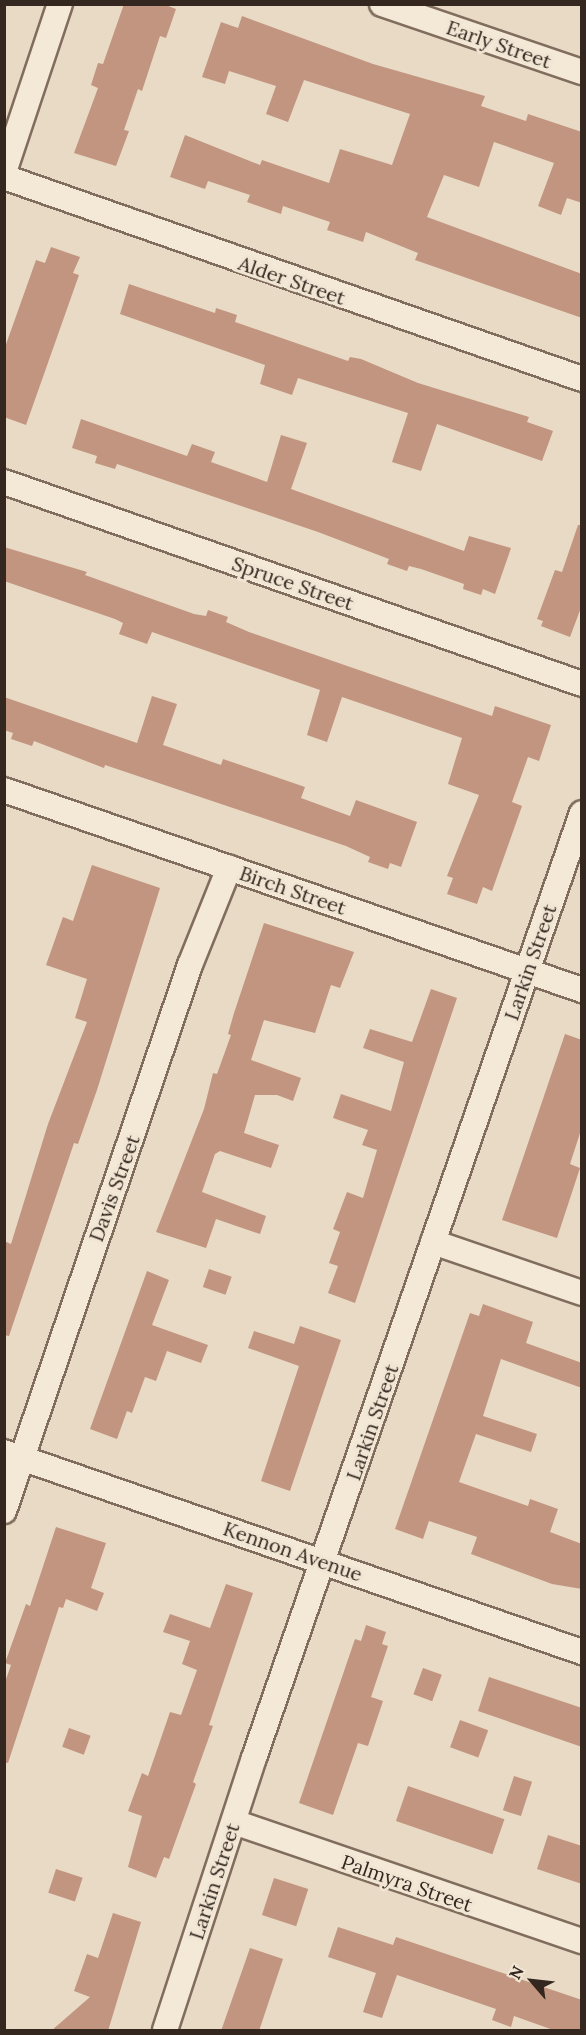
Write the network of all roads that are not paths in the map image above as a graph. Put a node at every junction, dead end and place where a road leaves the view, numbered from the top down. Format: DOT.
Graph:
graph roads {
  1 [pos="60,4"];
  2 [pos="382,4"];
  3 [pos="582,72"];
  4 [pos="4,172"];
  5 [pos="4,177"];
  6 [pos="582,379"];
  7 [pos="4,482"];
  8 [pos="582,684"];
  9 [pos="4,790"];
  10 [pos="582,813"];
  11 [pos="229,868"];
  12 [pos="526,971"];
  13 [pos="582,990"];
  14 [pos="433,1242"];
  15 [pos="582,1293"];
  16 [pos="13,1454"];
  17 [pos="4,1511"];
  18 [pos="325,1562"];
  19 [pos="582,1652"];
  20 [pos="234,1822"];
  21 [pos="582,1941"];
  22 [pos="165,2031"];
  1 -- 4 [label="street"];
  2 -- 3 [label="street, Early Street"];
  5 -- 6 [label="street, Alder Street"];
  7 -- 8 [label="street, Spruce Street"];
  9 -- 11 [label="street, Birch Street"];
  10 -- 12 [label="street, Larkin Street"];
  11 -- 12 [label="street, Birch Street"];
  11 -- 16 [label="street, Davis Street"];
  12 -- 13 [label="street, Birch Street"];
  12 -- 14 [label="street, Larkin Street"];
  14 -- 15 [label="street"];
  14 -- 18 [label="street, Larkin Street"];
  16 -- 17 [label="street, Davis Street"];
  16 -- 18 [label="street, Kennon Avenue"];
  18 -- 19 [label="street, Kennon Avenue"];
  18 -- 20 [label="street, Larkin Street"];
  20 -- 21 [label="street, Palmyra Street"];
  20 -- 22 [label="street, Larkin Street"];
}
